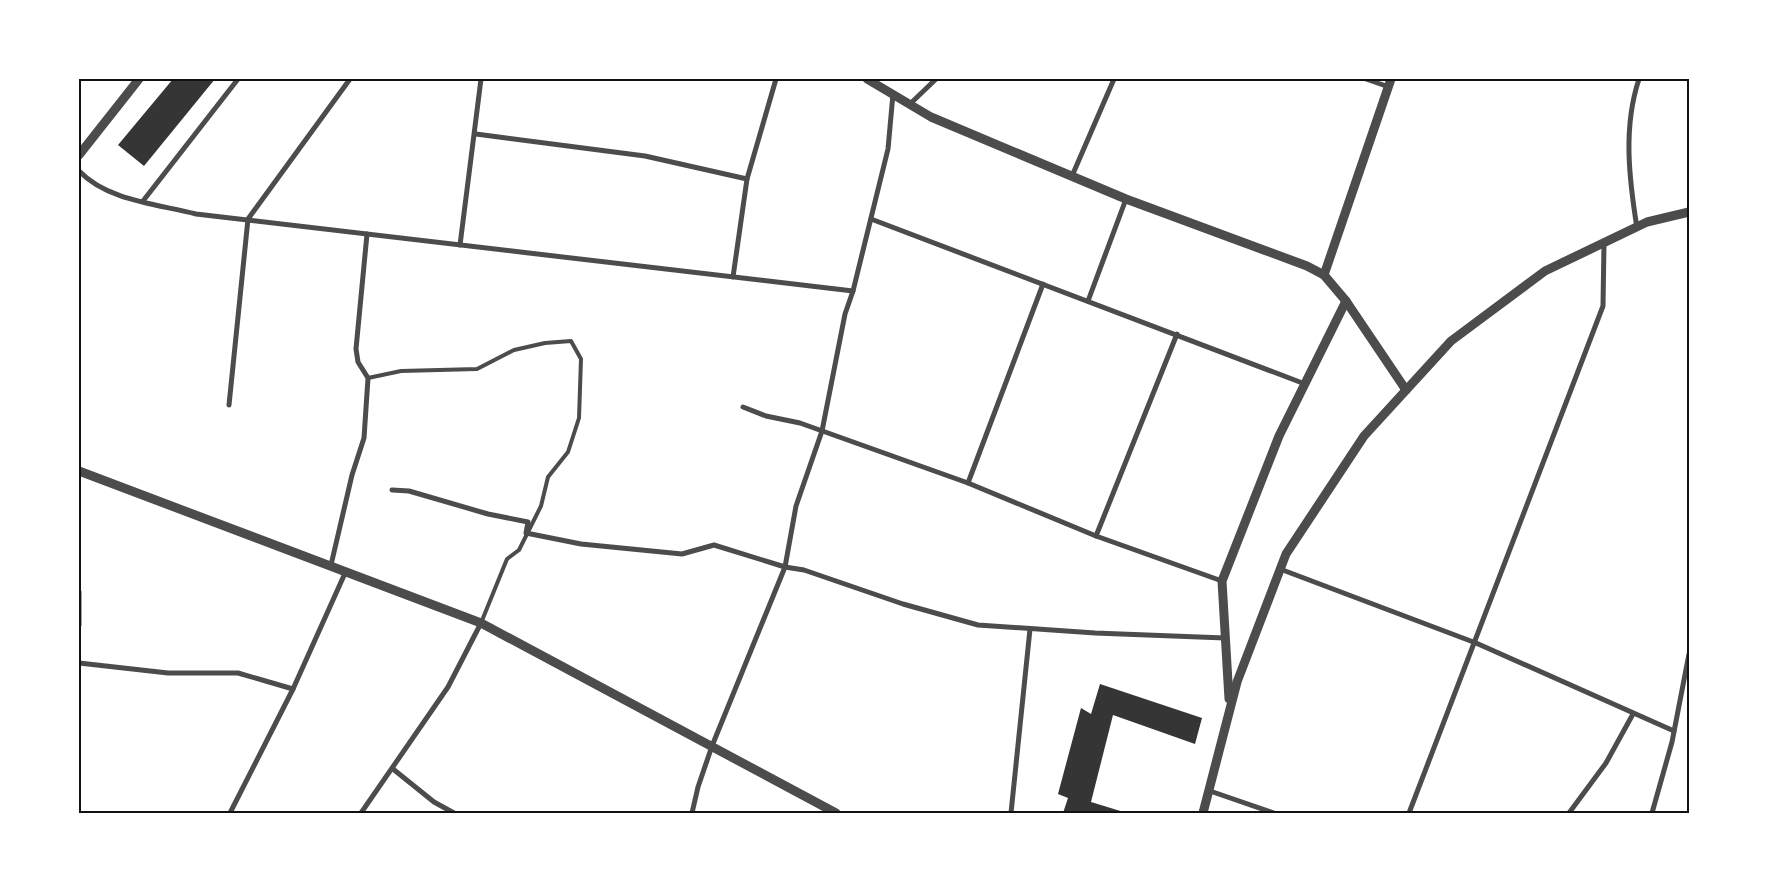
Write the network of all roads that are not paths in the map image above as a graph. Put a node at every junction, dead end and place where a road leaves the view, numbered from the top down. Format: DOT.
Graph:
graph roads {
  1 [pos="139,79"];
  2 [pos="238,79"];
  3 [pos="350,79"];
  4 [pos="482,79"];
  5 [pos="776,79"];
  6 [pos="867,79"];
  7 [pos="936,79"];
  8 [pos="1114,79"];
  9 [pos="1366,79"];
  10 [pos="1639,79"];
  11 [pos="1390,83"];
  12 [pos="893,94"];
  13 [pos="910,104"];
  14 [pos="476,134"];
  15 [pos="79,155"];
  16 [pos="79,171"];
  17 [pos="1072,176"];
  18 [pos="747,179"];
  19 [pos="1126,199"];
  20 [pos="143,201"];
  21 [pos="1689,212"];
  22 [pos="248,219"];
  23 [pos="871,219"];
  24 [pos="1637,228"];
  25 [pos="367,234"];
  26 [pos="1604,242"];
  27 [pos="460,245"];
  28 [pos="1324,275"];
  29 [pos="733,277"];
  30 [pos="1043,284"];
  31 [pos="853,291"];
  32 [pos="1088,301"];
  33 [pos="1346,301"];
  34 [pos="1176,334"];
  35 [pos="368,378"];
  36 [pos="1305,384"];
  37 [pos="1406,390"];
  38 [pos="229,405"];
  39 [pos="743,407"];
  40 [pos="822,431"];
  41 [pos="79,471"];
  42 [pos="968,483"];
  43 [pos="392,490"];
  44 [pos="526,533"];
  45 [pos="1096,536"];
  46 [pos="331,565"];
  47 [pos="785,567"];
  48 [pos="1280,569"];
  49 [pos="346,571"];
  50 [pos="1222,581"];
  51 [pos="79,592"];
  52 [pos="482,623"];
  53 [pos="79,625"];
  54 [pos="1030,628"];
  55 [pos="1225,638"];
  56 [pos="1476,644"];
  57 [pos="1689,654"];
  58 [pos="79,663"];
  59 [pos="1688,670"];
  60 [pos="292,690"];
  61 [pos="1230,707"];
  62 [pos="1632,714"];
  63 [pos="1674,731"];
  64 [pos="712,746"];
  65 [pos="393,769"];
  66 [pos="1210,791"];
  67 [pos="230,813"];
  68 [pos="361,813"];
  69 [pos="454,813"];
  70 [pos="692,813"];
  71 [pos="836,813"];
  72 [pos="1011,813"];
  73 [pos="1203,813"];
  74 [pos="1274,813"];
  75 [pos="1409,813"];
  76 [pos="1570,813"];
  77 [pos="1652,813"];
  1 -- 15 [label="street"];
  2 -- 20 [label="street"];
  3 -- 22 [label="street"];
  4 -- 14 [label="street"];
  5 -- 18 [label="street"];
  6 -- 12 [label="street"];
  7 -- 13 [label="street"];
  8 -- 17 [label="street"];
  9 -- 11 [label="street"];
  10 -- 24 [label="street"];
  11 -- 28 [label="street"];
  12 -- 13 [label="street"];
  12 -- 23 [label="street"];
  13 -- 17 [label="street"];
  14 -- 18 [label="street"];
  14 -- 27 [label="street"];
  16 -- 20 [label="street"];
  17 -- 19 [label="street"];
  18 -- 29 [label="street"];
  19 -- 28 [label="street"];
  19 -- 32 [label="street"];
  20 -- 22 [label="street"];
  21 -- 24 [label="street"];
  22 -- 25 [label="street"];
  22 -- 38 [label="street"];
  23 -- 30 [label="street"];
  23 -- 31 [label="street"];
  24 -- 26 [label="street"];
  25 -- 27 [label="street"];
  25 -- 35 [label="street"];
  26 -- 37 [label="street"];
  26 -- 56 [label="street"];
  27 -- 29 [label="street"];
  28 -- 33 [label="street"];
  29 -- 31 [label="street"];
  30 -- 32 [label="street"];
  30 -- 42 [label="street"];
  31 -- 40 [label="street"];
  32 -- 34 [label="street"];
  33 -- 36 [label="street"];
  33 -- 37 [label="street"];
  34 -- 36 [label="street"];
  34 -- 45 [label="street"];
  35 -- 44 [label="lane"];
  35 -- 46 [label="street"];
  36 -- 50 [label="street"];
  37 -- 48 [label="street"];
  39 -- 40 [label="street"];
  40 -- 42 [label="street"];
  40 -- 47 [label="street"];
  41 -- 46 [label="street"];
  42 -- 45 [label="street"];
  43 -- 44 [label="street"];
  44 -- 47 [label="street"];
  44 -- 52 [label="lane"];
  45 -- 50 [label="street"];
  46 -- 49 [label="street"];
  47 -- 54 [label="street"];
  47 -- 64 [label="street"];
  48 -- 56 [label="street"];
  48 -- 61 [label="street"];
  49 -- 52 [label="street"];
  49 -- 60 [label="street"];
  50 -- 55 [label="street"];
  51 -- 53 [label="street"];
  52 -- 64 [label="street"];
  52 -- 65 [label="street"];
  54 -- 55 [label="street"];
  54 -- 72 [label="street"];
  55 -- 61 [label="street"];
  56 -- 62 [label="street"];
  56 -- 75 [label="street"];
  57 -- 59 [label="street"];
  58 -- 60 [label="street"];
  59 -- 63 [label="street"];
  60 -- 67 [label="street"];
  61 -- 66 [label="street"];
  62 -- 63 [label="street"];
  62 -- 76 [label="street"];
  63 -- 77 [label="street"];
  64 -- 70 [label="street"];
  64 -- 71 [label="street"];
  65 -- 68 [label="street"];
  65 -- 69 [label="street"];
  66 -- 73 [label="street"];
  66 -- 74 [label="street"];
}
